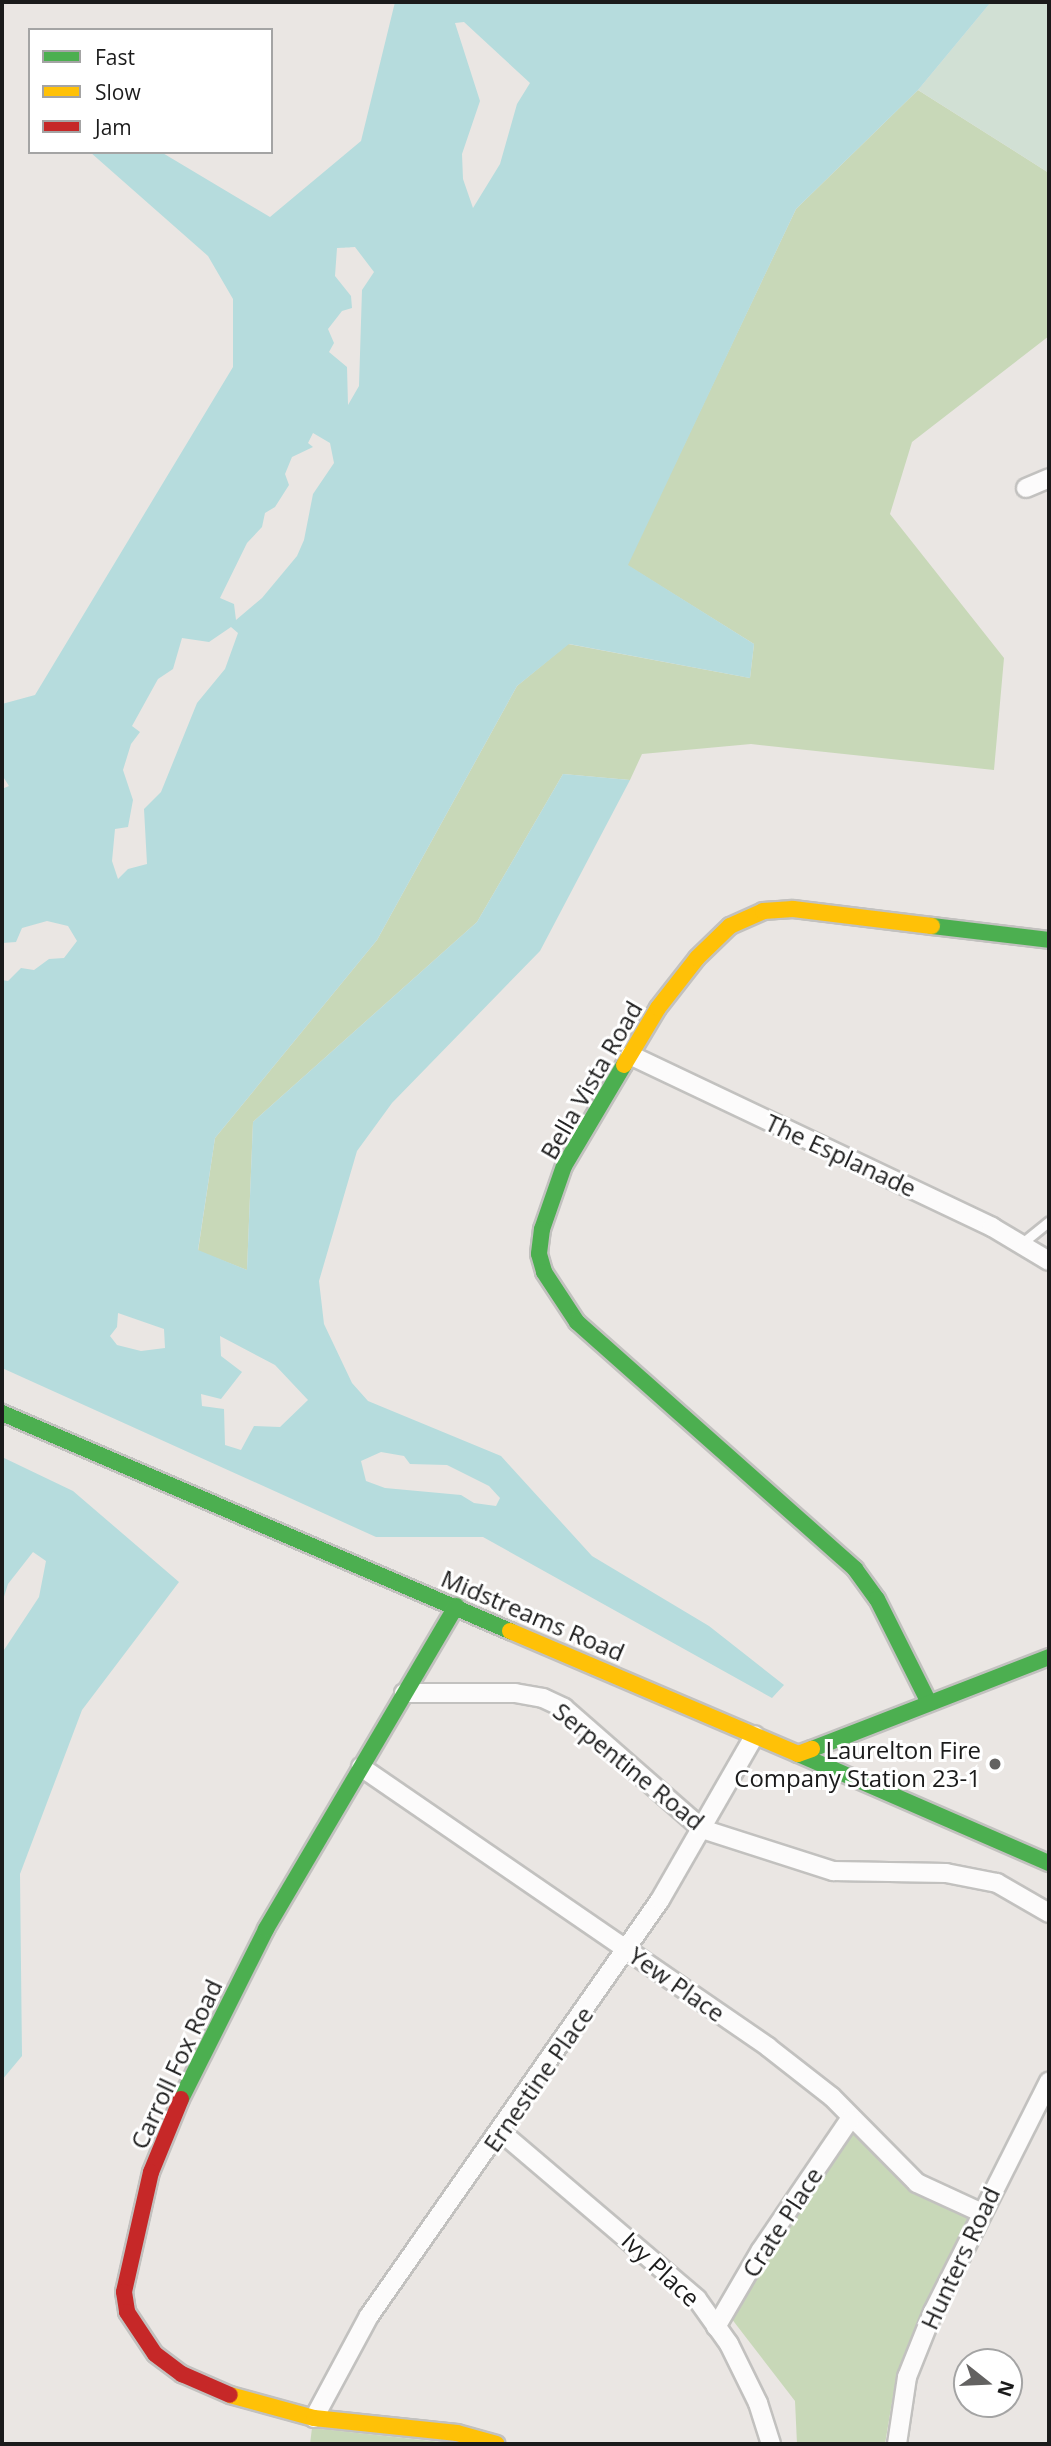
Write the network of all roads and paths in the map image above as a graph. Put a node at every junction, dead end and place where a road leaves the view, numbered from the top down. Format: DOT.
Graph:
graph roads {
  1 [pos="1049,478"];
  2 [pos="1026,488"];
  3 [pos="1049,940"];
  4 [pos="630,1055"];
  5 [pos="1049,1221"];
  6 [pos="1021,1244"];
  7 [pos="1049,1261"];
  8 [pos="2,1413"];
  9 [pos="456,1606"];
  10 [pos="1049,1657"];
  11 [pos="404,1693"];
  12 [pos="928,1701"];
  13 [pos="755,1735"];
  14 [pos="798,1754"];
  15 [pos="361,1767"];
  16 [pos="702,1829"];
  17 [pos="1049,1863"];
  18 [pos="1049,1913"];
  19 [pos="627,1949"];
  20 [pos="1049,2081"];
  21 [pos="850,2119"];
  22 [pos="501,2132"];
  23 [pos="980,2212"];
  24 [pos="716,2327"];
  25 [pos="314,2418"];
  26 [pos="497,2444"];
  27 [pos="771,2444"];
  28 [pos="897,2444"];
  1 -- 2 [label="street"];
  3 -- 4 [label="street, Bella Vista Road"];
  4 -- 6 [label="street, The Esplanade"];
  4 -- 12 [label="street, Bella Vista Road"];
  5 -- 6 [label="lane"];
  6 -- 7 [label="street, The Esplanade"];
  8 -- 9 [label="street, Midstreams Road"];
  9 -- 11 [label="street, Carroll Fox Road"];
  9 -- 13 [label="street, Midstreams Road"];
  10 -- 12 [label="street"];
  11 -- 15 [label="street, Carroll Fox Road"];
  11 -- 16 [label="street, Serpentine Road"];
  12 -- 14 [label="street"];
  13 -- 14 [label="street, Midstreams Road"];
  13 -- 16 [label="street, Ernestine Place"];
  14 -- 17 [label="street, Midstreams Road"];
  15 -- 19 [label="street, Yew Place"];
  15 -- 25 [label="street, Carroll Fox Road"];
  16 -- 18 [label="street, Serpentine Road"];
  16 -- 19 [label="street, Ernestine Place"];
  19 -- 21 [label="street, Yew Place"];
  19 -- 22 [label="street, Ernestine Place"];
  20 -- 23 [label="street, Hunters Road"];
  21 -- 23 [label="street, Yew Place"];
  21 -- 24 [label="street, Crate Place"];
  22 -- 24 [label="street, Ivy Place"];
  22 -- 25 [label="street, Ernestine Place"];
  23 -- 28 [label="street, Hunters Road"];
  24 -- 27 [label="street, Ivy Place"];
  25 -- 26 [label="street, Carroll Fox Road"];
}
